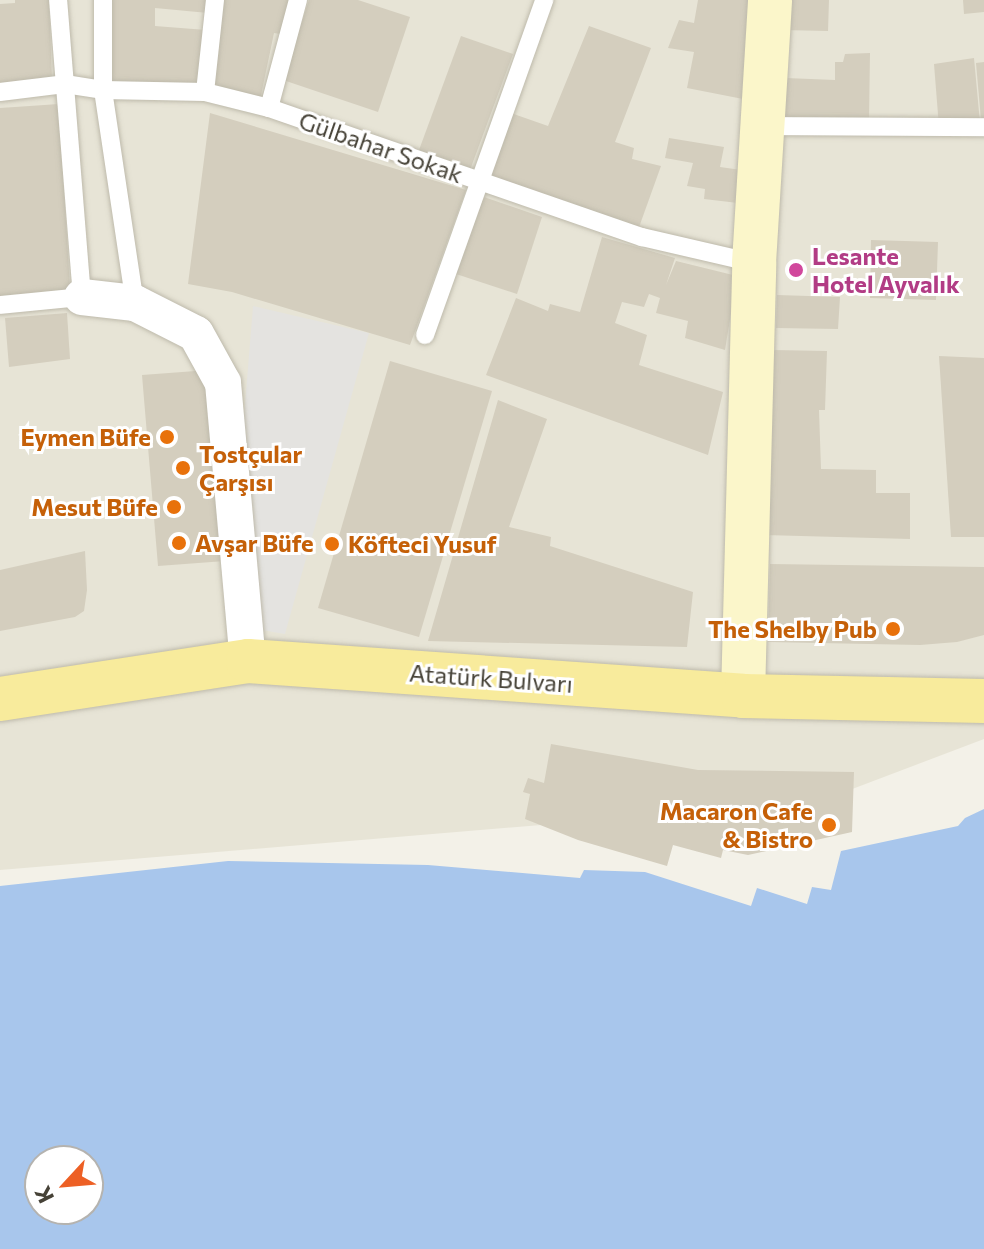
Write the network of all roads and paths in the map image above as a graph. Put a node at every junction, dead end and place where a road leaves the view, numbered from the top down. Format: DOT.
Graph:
graph roads {
  1 [pos="58,0"];
  2 [pos="103,0"];
  3 [pos="215,0"];
  4 [pos="298,0"];
  5 [pos="544,0"];
  6 [pos="770,0"];
  7 [pos="65,84"];
  8 [pos="103,90"];
  9 [pos="0,92"];
  10 [pos="205,92"];
  11 [pos="269,108"];
  12 [pos="764,126"];
  13 [pos="984,127"];
  14 [pos="478,181"];
  15 [pos="754,263"];
  16 [pos="82,297"];
  17 [pos="135,303"];
  18 [pos="0,305"];
  19 [pos="425,335"];
  20 [pos="248,661"];
  21 [pos="743,696"];
  22 [pos="0,699"];
  23 [pos="984,701"];
  1 -- 7 [label="lane"];
  2 -- 8 [label="lane"];
  3 -- 10 [label="lane"];
  4 -- 11 [label="lane"];
  5 -- 14 [label="lane"];
  6 -- 12 [label="street"];
  7 -- 8 [label="lane, Gülbahar Sokak"];
  7 -- 9 [label="lane, Gülbahar Sokak"];
  7 -- 16 [label="lane"];
  8 -- 10 [label="lane, Gülbahar Sokak"];
  8 -- 17 [label="lane"];
  10 -- 11 [label="lane, Gülbahar Sokak"];
  11 -- 14 [label="lane, Gülbahar Sokak"];
  12 -- 13 [label="lane"];
  12 -- 15 [label="street"];
  14 -- 15 [label="lane, Gülbahar Sokak"];
  14 -- 19 [label="lane"];
  15 -- 21 [label="street"];
  16 -- 17 [label="street"];
  16 -- 18 [label="lane"];
  17 -- 20 [label="street"];
  20 -- 21 [label="main road, Atatürk Bulvarı"];
  20 -- 22 [label="main road, Atatürk Bulvarı"];
  21 -- 23 [label="main road, Atatürk Bulvarı"];
}
